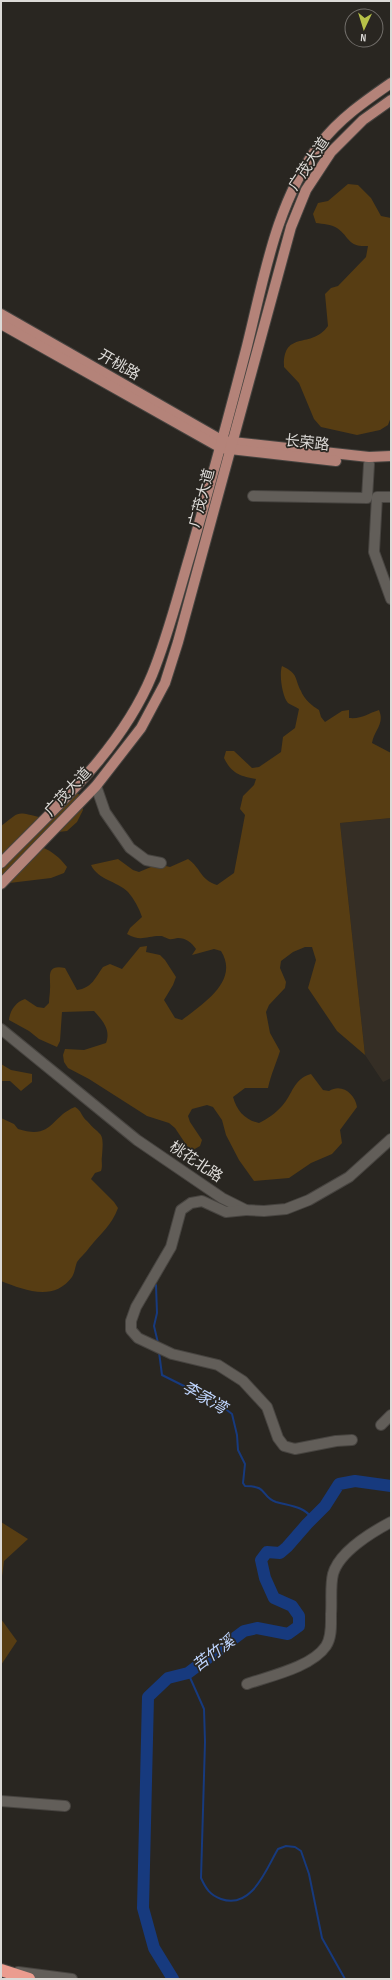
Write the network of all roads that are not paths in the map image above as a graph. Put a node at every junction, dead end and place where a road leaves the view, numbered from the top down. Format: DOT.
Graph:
graph roads {
  1 [pos="391,83"];
  2 [pos="391,100"];
  3 [pos="1,314"];
  4 [pos="1,324"];
  5 [pos="227,446"];
  6 [pos="391,456"];
  7 [pos="391,463"];
  8 [pos="369,464"];
  9 [pos="253,496"];
  10 [pos="391,497"];
  11 [pos="391,599"];
  12 [pos="96,786"];
  13 [pos="1,863"];
  14 [pos="162,863"];
  15 [pos="1,884"];
  16 [pos="1,1029"];
  17 [pos="391,1139"];
  18 [pos="246,1210"];
  19 [pos="391,1415"];
  20 [pos="381,1425"];
  21 [pos="352,1440"];
  22 [pos="391,1522"];
  23 [pos="247,1684"];
  24 [pos="1,1801"];
  25 [pos="65,1806"];
  26 [pos="1,1970"];
  27 [pos="29,1979"];
  28 [pos="72,1979"];
  1 -- 5 [label="main road, 广茂大道"];
  2 -- 5 [label="main road, 广茂大道"];
  3 -- 5 [label="main road, 开桃路"];
  4 -- 5 [label="main road, 开桃路"];
  5 -- 6 [label="main road, 长荣路"];
  5 -- 8 [label="main road, 长荣路"];
  5 -- 12 [label="main road, 广茂大道"];
  5 -- 13 [label="main road, 广茂大道"];
  7 -- 8 [label="main road, 长荣路"];
  8 -- 9 [label="street"];
  10 -- 11 [label="street"];
  12 -- 14 [label="street"];
  12 -- 15 [label="main road, 广茂大道"];
  16 -- 18 [label="street, 桃花北路"];
  17 -- 18 [label="street, 桃花北路"];
  18 -- 21 [label="street"];
  19 -- 20 [label="street"];
  22 -- 23 [label="street"];
  24 -- 25 [label="street"];
  26 -- 27 [label="highway"];
  26 -- 28 [label="street"];
}
